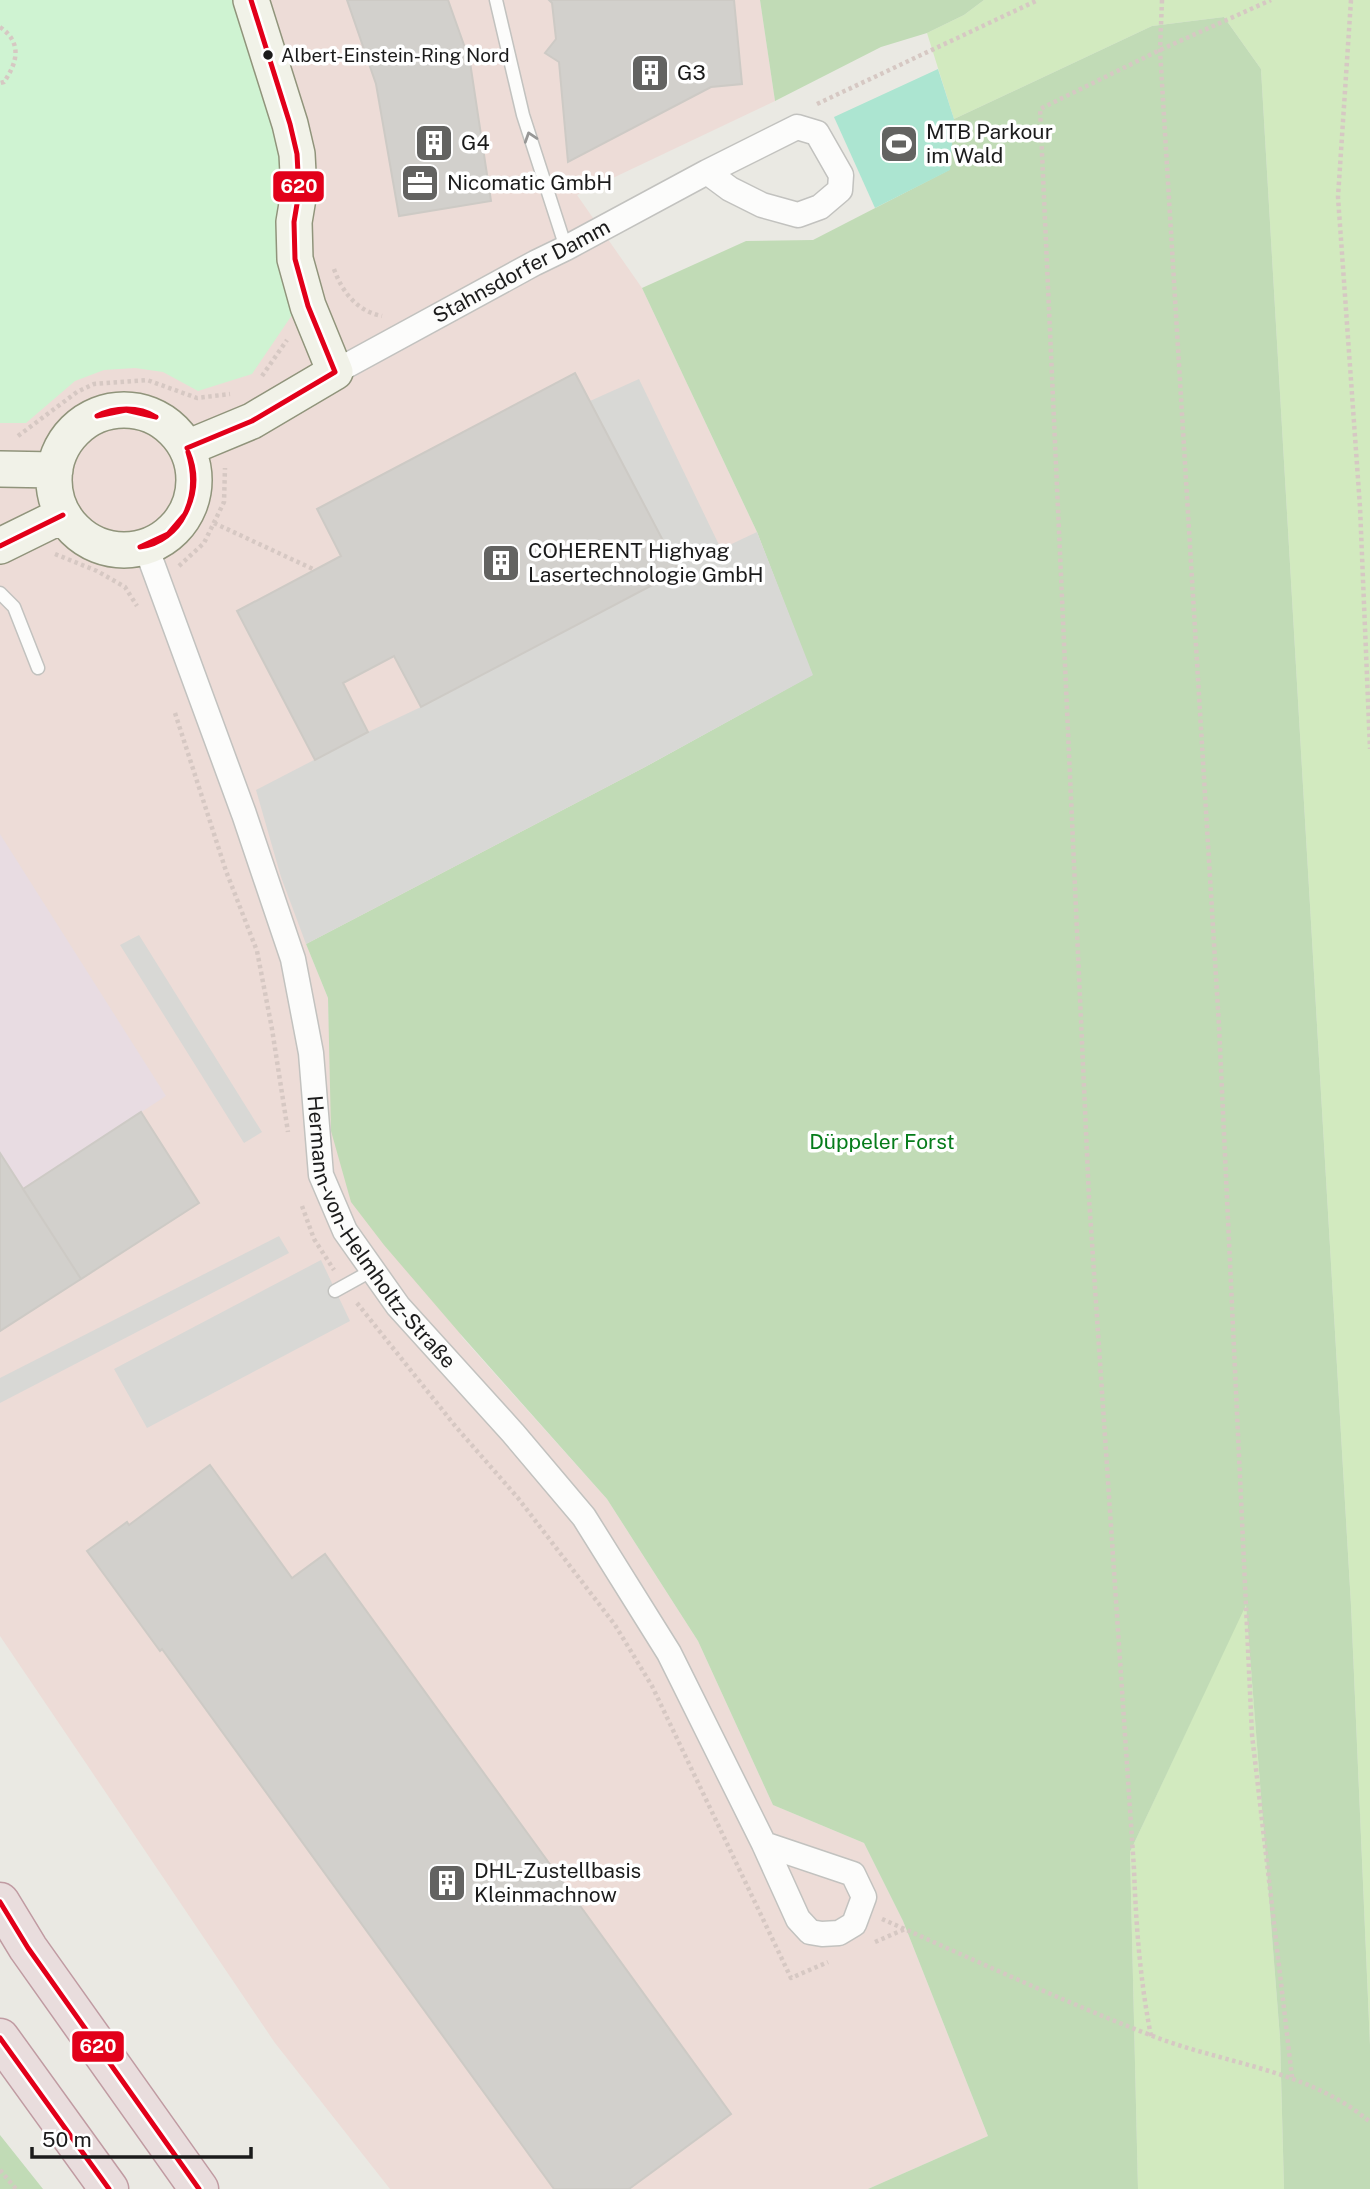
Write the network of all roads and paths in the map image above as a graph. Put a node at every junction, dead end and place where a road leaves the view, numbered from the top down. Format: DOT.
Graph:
graph roads {
  1 [pos="251,0"];
  2 [pos="496,0"];
  3 [pos="1038,0"];
  4 [pos="1162,0"];
  5 [pos="1271,0"];
  6 [pos="1351,0"];
  7 [pos="0,27"];
  8 [pos="1160,50"];
  9 [pos="0,83"];
  10 [pos="806,110"];
  11 [pos="707,172"];
  12 [pos="566,248"];
  13 [pos="332,264"];
  14 [pos="311,314"];
  15 [pos="389,315"];
  16 [pos="335,372"];
  17 [pos="259,380"];
  18 [pos="239,390"];
  19 [pos="187,448"];
  20 [pos="5,453"];
  21 [pos="228,457"];
  22 [pos="55,470"];
  23 [pos="63,515"];
  24 [pos="214,523"];
  25 [pos="0,546"];
  26 [pos="146,547"];
  27 [pos="47,557"];
  28 [pos="315,570"];
  29 [pos="159,582"];
  30 [pos="125,587"];
  31 [pos="0,593"];
  32 [pos="141,612"];
  33 [pos="38,668"];
  34 [pos="175,711"];
  35 [pos="1370,749"];
  36 [pos="289,1136"];
  37 [pos="301,1202"];
  38 [pos="373,1270"];
  39 [pos="340,1288"];
  40 [pos="764,1844"];
  41 [pos="0,1902"];
  42 [pos="860,1909"];
  43 [pos="905,1929"];
  44 [pos="867,1945"];
  45 [pos="829,1962"];
  46 [pos="1152,2036"];
  47 [pos="0,2038"];
  48 [pos="1293,2077"];
  49 [pos="1370,2122"];
  50 [pos="0,2170"];
  51 [pos="16,2189"];
  52 [pos="109,2189"];
  53 [pos="199,2189"];
  1 -- 14 [label="street"];
  12 -- 2 [label="lane, one-way"];
  3 -- 10 [label="path"];
  4 -- 8 [label="path"];
  5 -- 8 [label="path"];
  6 -- 35 [label="path"];
  7 -- 9 [label="path"];
  8 -- 46 [label="path"];
  8 -- 48 [label="path"];
  11 -- 11 [label="street, Stahnsdorfer Damm"];
  11 -- 12 [label="street, Stahnsdorfer Damm"];
  12 -- 16 [label="street, Stahnsdorfer Damm"];
  13 -- 15 [label="path"];
  14 -- 16 [label="street"];
  14 -- 17 [label="path"];
  16 -- 19 [label="street"];
  18 -- 20 [label="path"];
  19 -- 22 [label="street"];
  19 -- 26 [label="street"];
  20 -- 22 [label="street"];
  21 -- 24 [label="path"];
  22 -- 23 [label="street"];
  23 -- 25 [label="street"];
  23 -- 26 [label="street"];
  24 -- 28 [label="path"];
  24 -- 29 [label="path"];
  26 -- 29 [label="street, Hermann-von-Helmholtz-Straße"];
  27 -- 30 [label="path"];
  29 -- 30 [label="path"];
  29 -- 38 [label="street, Hermann-von-Helmholtz-Straße"];
  30 -- 32 [label="path"];
  31 -- 33 [label="lane"];
  34 -- 36 [label="path"];
  37 -- 39 [label="path"];
  38 -- 39 [label="lane"];
  38 -- 40 [label="street, Hermann-von-Helmholtz-Straße"];
  39 -- 45 [label="path"];
  40 -- 42 [label="street"];
  40 -- 42 [label="street, Hermann-von-Helmholtz-Straße"];
  41 -- 53 [label="highway"];
  42 -- 43 [label="path"];
  43 -- 44 [label="path"];
  43 -- 46 [label="path"];
  46 -- 48 [label="path"];
  47 -- 52 [label="highway"];
  48 -- 49 [label="path"];
  50 -- 51 [label="path"];
}
